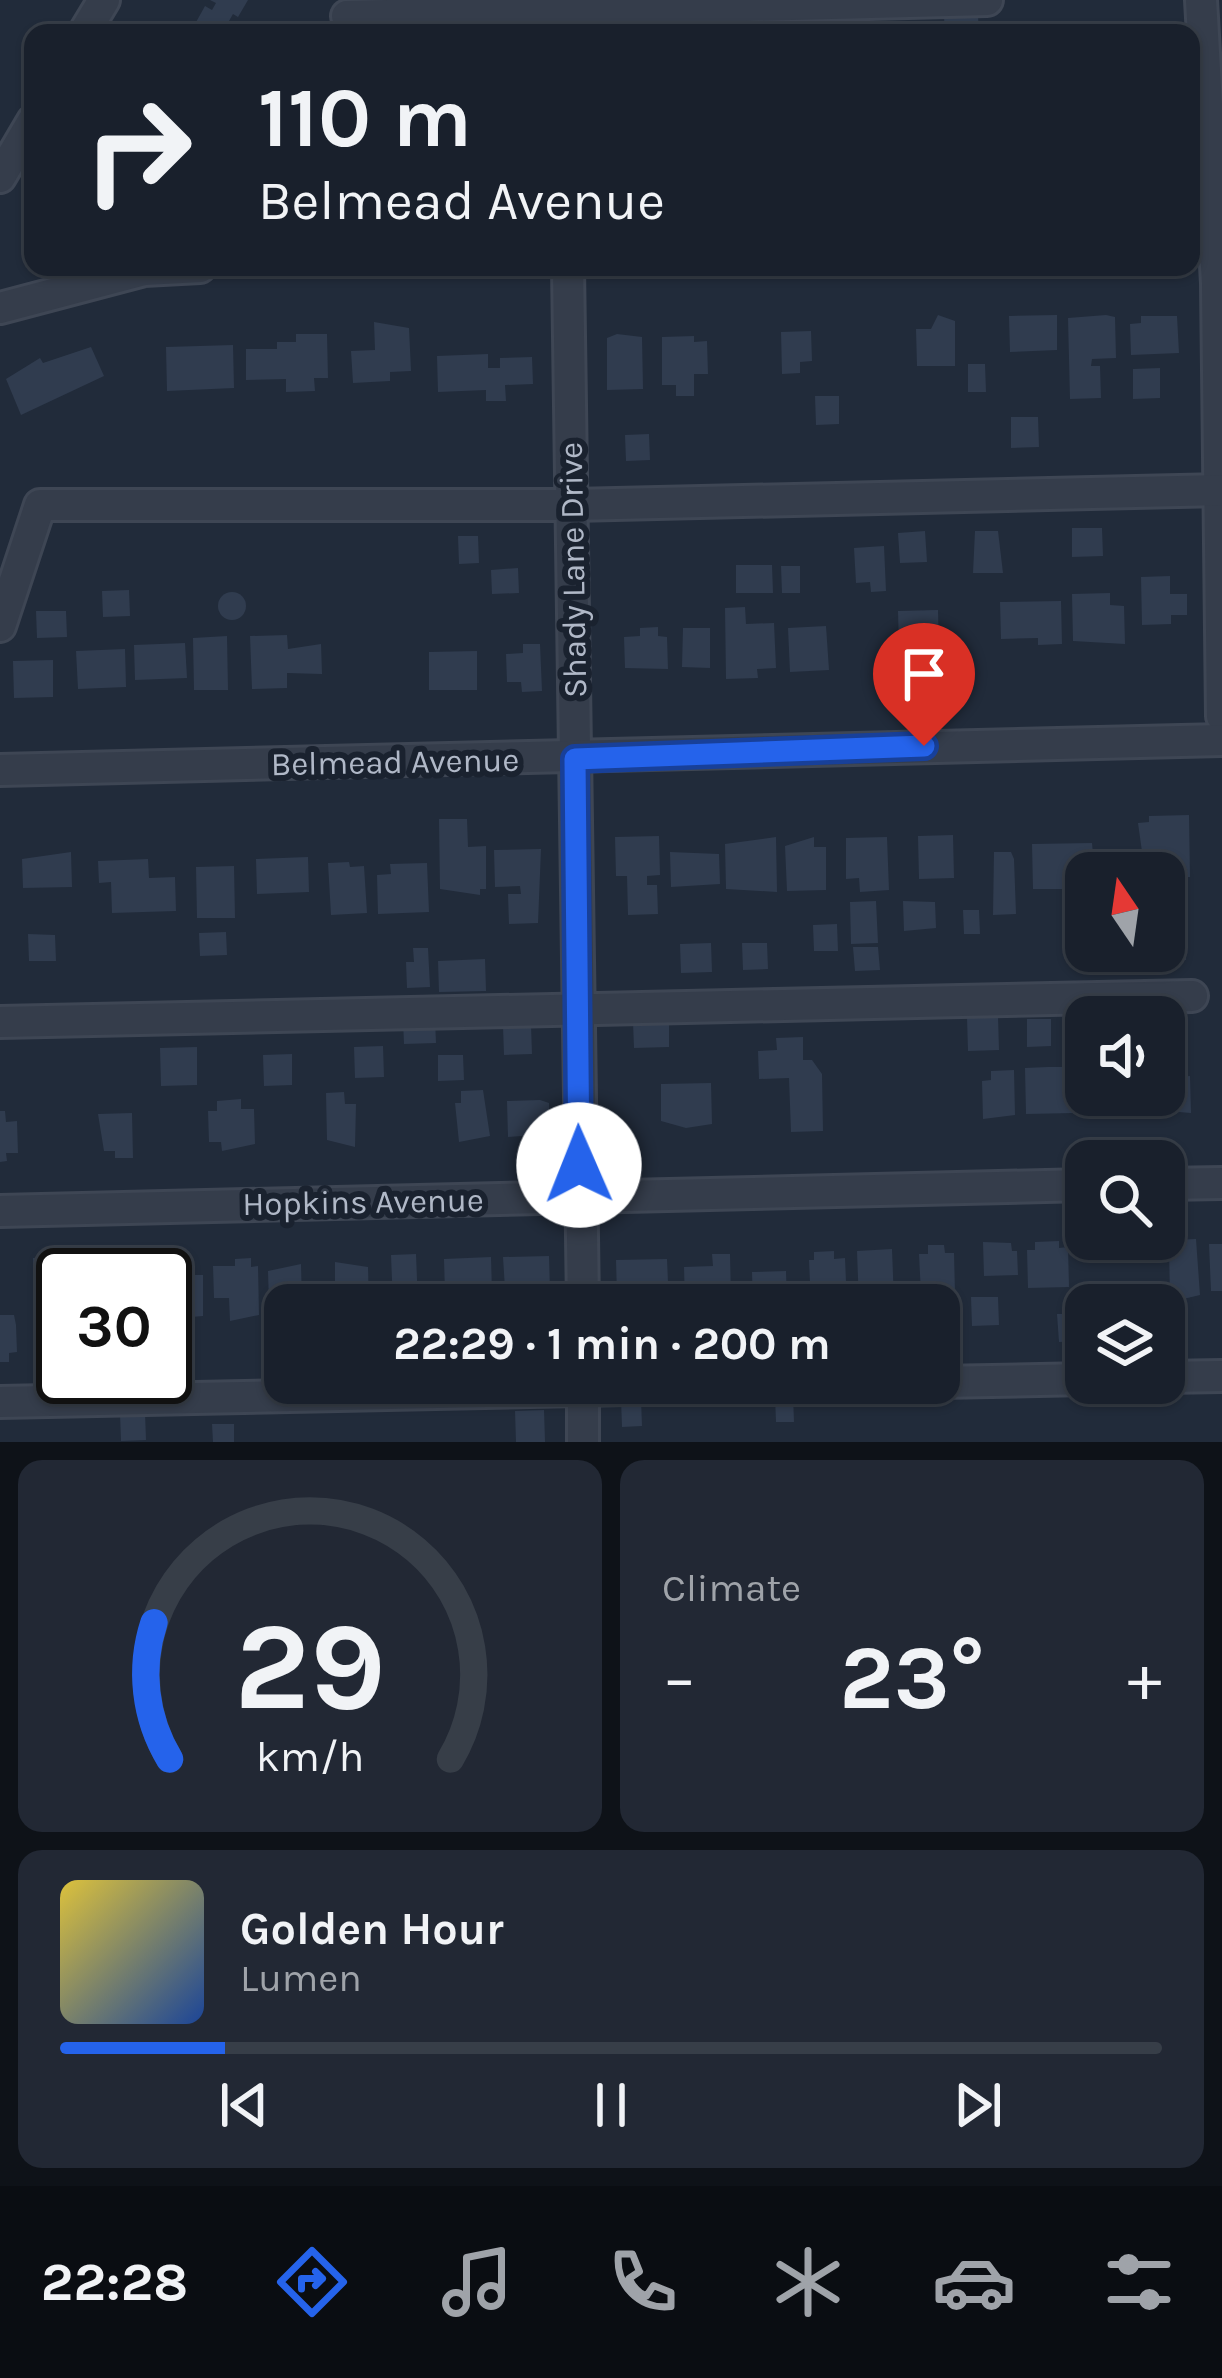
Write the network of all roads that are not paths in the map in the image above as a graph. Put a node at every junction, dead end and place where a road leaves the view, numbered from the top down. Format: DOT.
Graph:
graph roads {
  1 [pos="987,0"];
  2 [pos="1202,0"];
  3 [pos="346,16"];
  4 [pos="24,136"];
  5 [pos="0,177"];
  6 [pos="1210,239"];
  7 [pos="121,276"];
  8 [pos="568,276"];
  9 [pos="0,308"];
  10 [pos="1220,490"];
  11 [pos="573,506"];
  12 [pos="0,626"];
  13 [pos="1222,716"];
  14 [pos="1222,740"];
  15 [pos="575,759"];
  16 [pos="0,770"];
  17 [pos="1192,996"];
  18 [pos="577,1009"];
  19 [pos="0,1022"];
  20 [pos="1222,1183"];
  21 [pos="1185,1184"];
  22 [pos="1065,1186"];
  23 [pos="580,1198"];
  24 [pos="0,1211"];
  25 [pos="582,1284"];
  26 [pos="1222,1376"];
  27 [pos="1185,1377"];
  28 [pos="1065,1379"];
  29 [pos="960,1382"];
  30 [pos="264,1395"];
  31 [pos="0,1402"];
  32 [pos="583,1404"];
  33 [pos="583,1442"];
  1 -- 3 [label="street"];
  2 -- 6 [label="street"];
  4 -- 5 [label="street"];
  6 -- 10 [label="street"];
  7 -- 9 [label="street"];
  8 -- 11 [label="street, Shady Lane Drive"];
  10 -- 11 [label="street"];
  10 -- 13 [label="street"];
  11 -- 12 [label="street"];
  11 -- 15 [label="street, Shady Lane Drive"];
  14 -- 15 [label="street, Belmead Avenue"];
  15 -- 16 [label="street, Belmead Avenue"];
  15 -- 18 [label="street, Shady Lane Drive"];
  17 -- 18 [label="street"];
  18 -- 19 [label="street"];
  18 -- 23 [label="street, Shady Lane Drive"];
  20 -- 21 [label="street"];
  22 -- 23 [label="street, Hopkins Avenue"];
  23 -- 24 [label="street, Hopkins Avenue"];
  23 -- 25 [label="street, Shady Lane Drive"];
  26 -- 27 [label="street"];
  28 -- 29 [label="street"];
  30 -- 31 [label="street"];
  32 -- 33 [label="street"];
}
